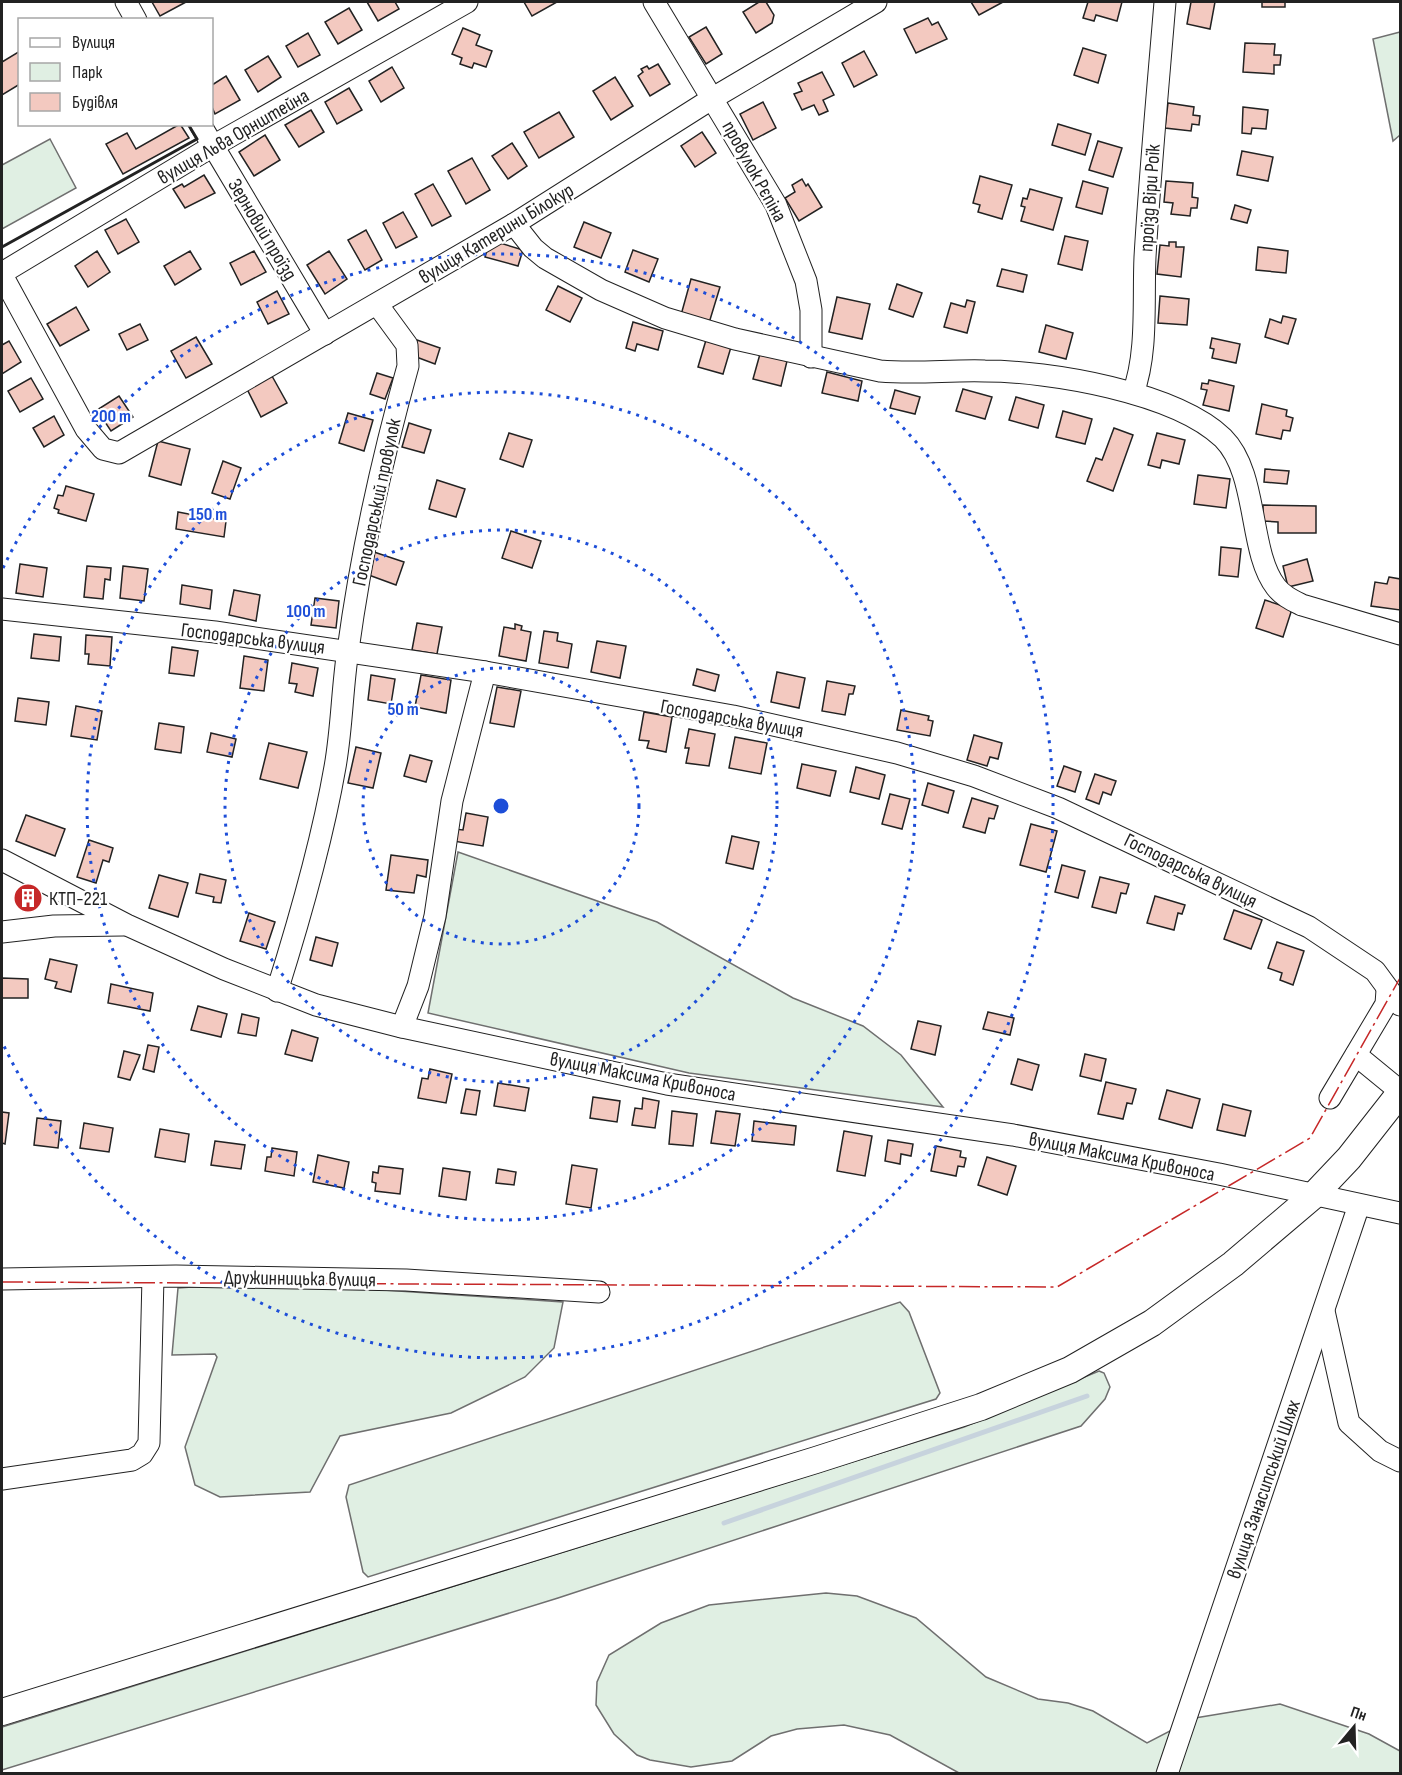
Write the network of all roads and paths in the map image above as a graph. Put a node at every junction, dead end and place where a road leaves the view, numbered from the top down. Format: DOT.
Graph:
graph roads {
  1 [pos="126,2"];
  2 [pos="467,2"];
  3 [pos="654,2"];
  4 [pos="876,2"];
  5 [pos="1164,2"];
  6 [pos="135,18"];
  7 [pos="713,98"];
  8 [pos="201,126"];
  9 [pos="213,146"];
  10 [pos="514,224"];
  11 [pos="2,274"];
  12 [pos="377,304"];
  13 [pos="325,334"];
  14 [pos="811,357"];
  15 [pos="1133,393"];
  16 [pos="2,609"];
  17 [pos="1401,634"];
  18 [pos="348,650"];
  19 [pos="485,672"];
  20 [pos="2,860"];
  21 [pos="127,925"];
  22 [pos="2,933"];
  23 [pos="277,991"];
  24 [pos="1394,997"];
  25 [pos="402,1027"];
  26 [pos="1356,1054"];
  27 [pos="1401,1092"];
  28 [pos="1330,1098"];
  29 [pos="1313,1196"];
  30 [pos="1359,1205"];
  31 [pos="1401,1213"];
  32 [pos="153,1277"];
  33 [pos="2,1280"];
  34 [pos="599,1292"];
  35 [pos="1323,1311"];
  36 [pos="1401,1461"];
  37 [pos="2,1479"];
  38 [pos="2,1712"];
  39 [pos="1167,1773"];
  1 -- 6 [label="street"];
  2 -- 9 [label="street, вулиця Льва Орнштейна"];
  3 -- 7 [label="street, провулок Рєпіна"];
  4 -- 7 [label="street, вулиця Катерини Білокур"];
  5 -- 15 [label="street, проїзд Віри Роїк"];
  7 -- 10 [label="street, вулиця Катерини Білокур"];
  7 -- 14 [label="street, провулок Рєпіна"];
  8 -- 9 [label="street, Зерновий проїзд"];
  9 -- 11 [label="street, вулиця Льва Орнштейна"];
  9 -- 13 [label="street, Зерновий проїзд"];
  10 -- 12 [label="street, вулиця Катерини Білокур"];
  10 -- 14 [label="street"];
  11 -- 13 [label="street, вулиця Катерини Білокур"];
  12 -- 13 [label="street, вулиця Катерини Білокур"];
  12 -- 18 [label="street, Господарський провулок"];
  14 -- 15 [label="street"];
  15 -- 17 [label="street"];
  16 -- 18 [label="street, Господарська вулиця"];
  18 -- 19 [label="street, Господарська вулиця"];
  18 -- 23 [label="street, Господарський провулок"];
  19 -- 24 [label="street, Господарська вулиця"];
  19 -- 25 [label="street"];
  20 -- 21 [label="street, вулиця Максима Кривоноса"];
  21 -- 22 [label="street"];
  21 -- 23 [label="street, вулиця Максима Кривоноса"];
  23 -- 25 [label="street, вулиця Максима Кривоноса"];
  24 -- 26 [label="street"];
  25 -- 29 [label="street, вулиця Максима Кривоноса"];
  26 -- 27 [label="street"];
  26 -- 28 [label="street"];
  27 -- 29 [label="main road"];
  29 -- 30 [label="street, вулиця Максима Кривоноса"];
  29 -- 38 [label="main road"];
  30 -- 31 [label="street, вулиця Максима Кривоноса"];
  30 -- 35 [label="street, вулиця Занасипський Шлях"];
  32 -- 33 [label="street, Дружинницька вулиця"];
  32 -- 34 [label="street, Дружинницька вулиця"];
  32 -- 37 [label="street"];
  35 -- 36 [label="street"];
  35 -- 39 [label="street, вулиця Занасипський Шлях"];
}
